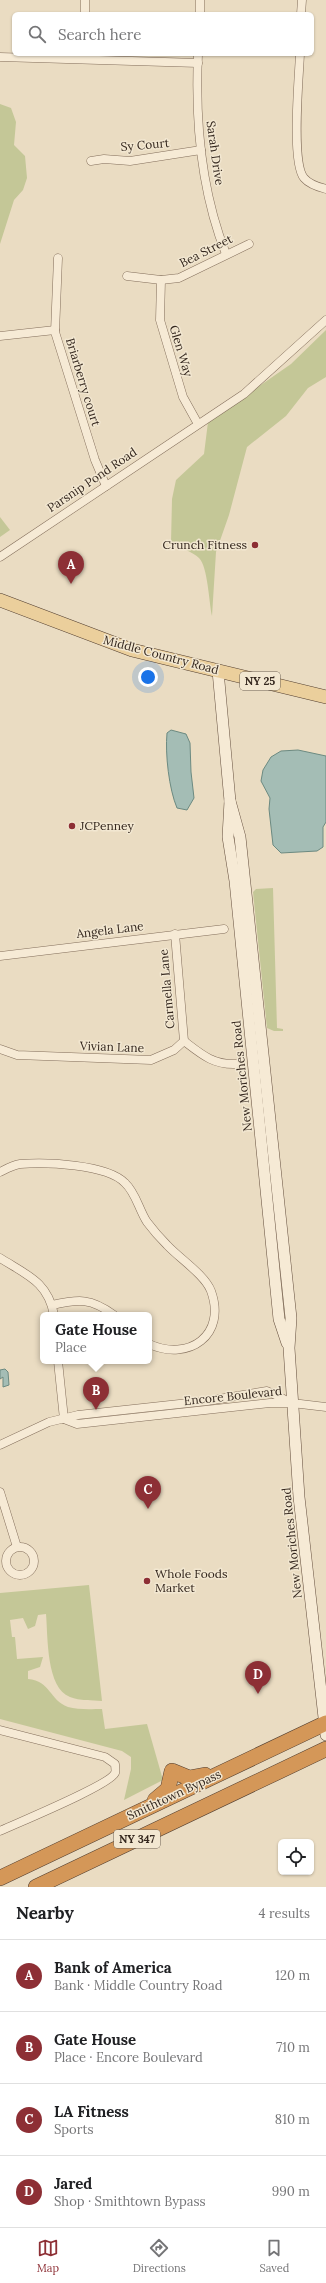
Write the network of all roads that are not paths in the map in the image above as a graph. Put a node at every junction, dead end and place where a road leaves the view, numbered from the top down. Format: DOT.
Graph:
graph roads {
  1 [pos="86,0"];
  2 [pos="200,0"];
  3 [pos="302,0"];
  4 [pos="85,12"];
  5 [pos="200,12"];
  6 [pos="302,12"];
  7 [pos="198,56"];
  8 [pos="300,56"];
  9 [pos="0,57"];
  10 [pos="83,57"];
  11 [pos="198,63"];
  12 [pos="201,150"];
  13 [pos="92,161"];
  14 [pos="326,188"];
  15 [pos="249,244"];
  16 [pos="226,254"];
  17 [pos="58,258"];
  18 [pos="127,276"];
  19 [pos="161,280"];
  20 [pos="326,320"];
  21 [pos="55,330"];
  22 [pos="0,336"];
  23 [pos="198,424"];
  24 [pos="106,486"];
  25 [pos="0,557"];
  26 [pos="0,600"];
  27 [pos="218,671"];
  28 [pos="326,697"];
  29 [pos="224,929"];
  30 [pos="175,934"];
  31 [pos="0,956"];
  32 [pos="184,1041"];
  33 [pos="0,1050"];
  34 [pos="236,1064"];
  35 [pos="0,1172"];
  36 [pos="0,1258"];
  37 [pos="52,1305"];
  38 [pos="53,1312"];
  39 [pos="110,1312"];
  40 [pos="152,1345"];
  41 [pos="58,1364"];
  42 [pos="292,1403"];
  43 [pos="326,1408"];
  44 [pos="64,1419"];
  45 [pos="0,1445"];
  46 [pos="0,1492"];
  47 [pos="17,1547"];
  48 [pos="325,1727"];
  49 [pos="0,1730"];
  50 [pos="326,1749"];
  51 [pos="227,1770"];
  52 [pos="135,1814"];
  53 [pos="0,1831"];
  54 [pos="0,1878"];
  55 [pos="36,1887"];
  1 -- 4 [label="street"];
  2 -- 5 [label="street"];
  3 -- 6 [label="street"];
  7 -- 11 [label="street, Sarah Drive"];
  8 -- 14 [label="street"];
  9 -- 10 [label="street"];
  10 -- 11 [label="street"];
  11 -- 12 [label="street, Sarah Drive"];
  12 -- 13 [label="street, Sy Court"];
  12 -- 16 [label="street, Sarah Drive"];
  15 -- 16 [label="street, Bea Street"];
  16 -- 19 [label="street, Bea Street"];
  17 -- 21 [label="street, Briarberry court"];
  18 -- 19 [label="street, Bea Street"];
  19 -- 23 [label="street, Glen Way"];
  20 -- 23 [label="street, Parsnip Pond Road"];
  21 -- 22 [label="street"];
  21 -- 24 [label="street, Briarberry court"];
  23 -- 24 [label="street, Parsnip Pond Road"];
  24 -- 25 [label="street, Parsnip Pond Road"];
  26 -- 27 [label="main road, Middle Country Road / NY 25"];
  27 -- 28 [label="main road, Middle Country Road / NY 25"];
  27 -- 42 [label="main road, New Moriches Road"];
  29 -- 30 [label="street, Angela Lane"];
  30 -- 31 [label="street, Angela Lane"];
  30 -- 32 [label="street, Carmella Lane"];
  32 -- 33 [label="street, Vivian Lane"];
  32 -- 34 [label="street"];
  35 -- 40 [label="street"];
  36 -- 37 [label="street"];
  37 -- 38 [label="street"];
  37 -- 39 [label="street"];
  41 -- 44 [label="street"];
  42 -- 43 [label="street"];
  42 -- 44 [label="street, Encore Boulevard"];
  42 -- 44 [label="street, Encore Boulevard"];
  42 -- 48 [label="main road, New Moriches Road"];
  44 -- 45 [label="street, Encore Boulevard"];
  46 -- 47 [label="street"];
  48 -- 51 [label="highway, Smithtown Bypass / NY 347"];
  49 -- 53 [label="street"];
  50 -- 55 [label="highway, Smithtown Bypass / NY 347"];
  51 -- 52 [label="highway, Smithtown Bypass / NY 347"];
  51 -- 52 [label="highway"];
  52 -- 54 [label="highway, Smithtown Bypass / NY 347"];
}
